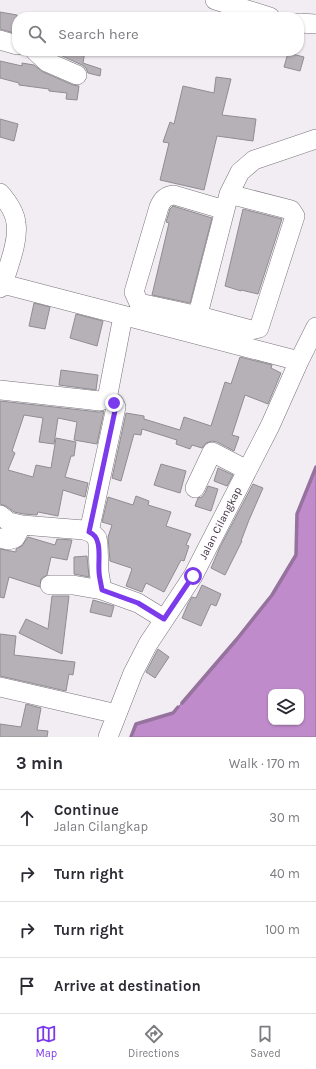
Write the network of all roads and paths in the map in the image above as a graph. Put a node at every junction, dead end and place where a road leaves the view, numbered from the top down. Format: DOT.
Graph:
graph roads {
  1 [pos="215,0"];
  2 [pos="254,12"];
  3 [pos="304,23"];
  4 [pos="316,24"];
  5 [pos="0,40"];
  6 [pos="12,44"];
  7 [pos="40,56"];
  8 [pos="77,75"];
  9 [pos="316,139"];
  10 [pos="0,193"];
  11 [pos="227,202"];
  12 [pos="2,286"];
  13 [pos="123,316"];
  14 [pos="199,316"];
  15 [pos="316,327"];
  16 [pos="193,334"];
  17 [pos="299,361"];
  18 [pos="0,390"];
  19 [pos="106,398"];
  20 [pos="248,470"];
  21 [pos="195,488"];
  22 [pos="0,515"];
  23 [pos="22,525"];
  24 [pos="89,532"];
  25 [pos="0,538"];
  26 [pos="50,585"];
  27 [pos="102,590"];
  28 [pos="164,619"];
  29 [pos="0,687"];
  30 [pos="117,714"];
  31 [pos="108,737"];
  1 -- 2 [label="street"];
  3 -- 4 [label="street"];
  5 -- 6 [label="street"];
  7 -- 8 [label="street"];
  9 -- 11 [label="street"];
  10 -- 12 [label="street"];
  11 -- 14 [label="street"];
  11 -- 14 [label="street"];
  11 -- 14 [label="street"];
  12 -- 13 [label="street"];
  13 -- 16 [label="street"];
  13 -- 19 [label="street"];
  14 -- 16 [label="street"];
  15 -- 17 [label="street, Jalan Cilangkap"];
  16 -- 17 [label="street"];
  17 -- 20 [label="street, Jalan Cilangkap"];
  18 -- 19 [label="street"];
  19 -- 24 [label="street"];
  20 -- 21 [label="street"];
  20 -- 28 [label="street, Jalan Cilangkap"];
  22 -- 23 [label="street"];
  23 -- 24 [label="street"];
  23 -- 25 [label="street"];
  24 -- 27 [label="street"];
  26 -- 27 [label="street"];
  27 -- 28 [label="street"];
  28 -- 30 [label="street, Jalan Cilangkap"];
  29 -- 30 [label="street"];
  30 -- 31 [label="street, Jalan Cilangkap"];
}
